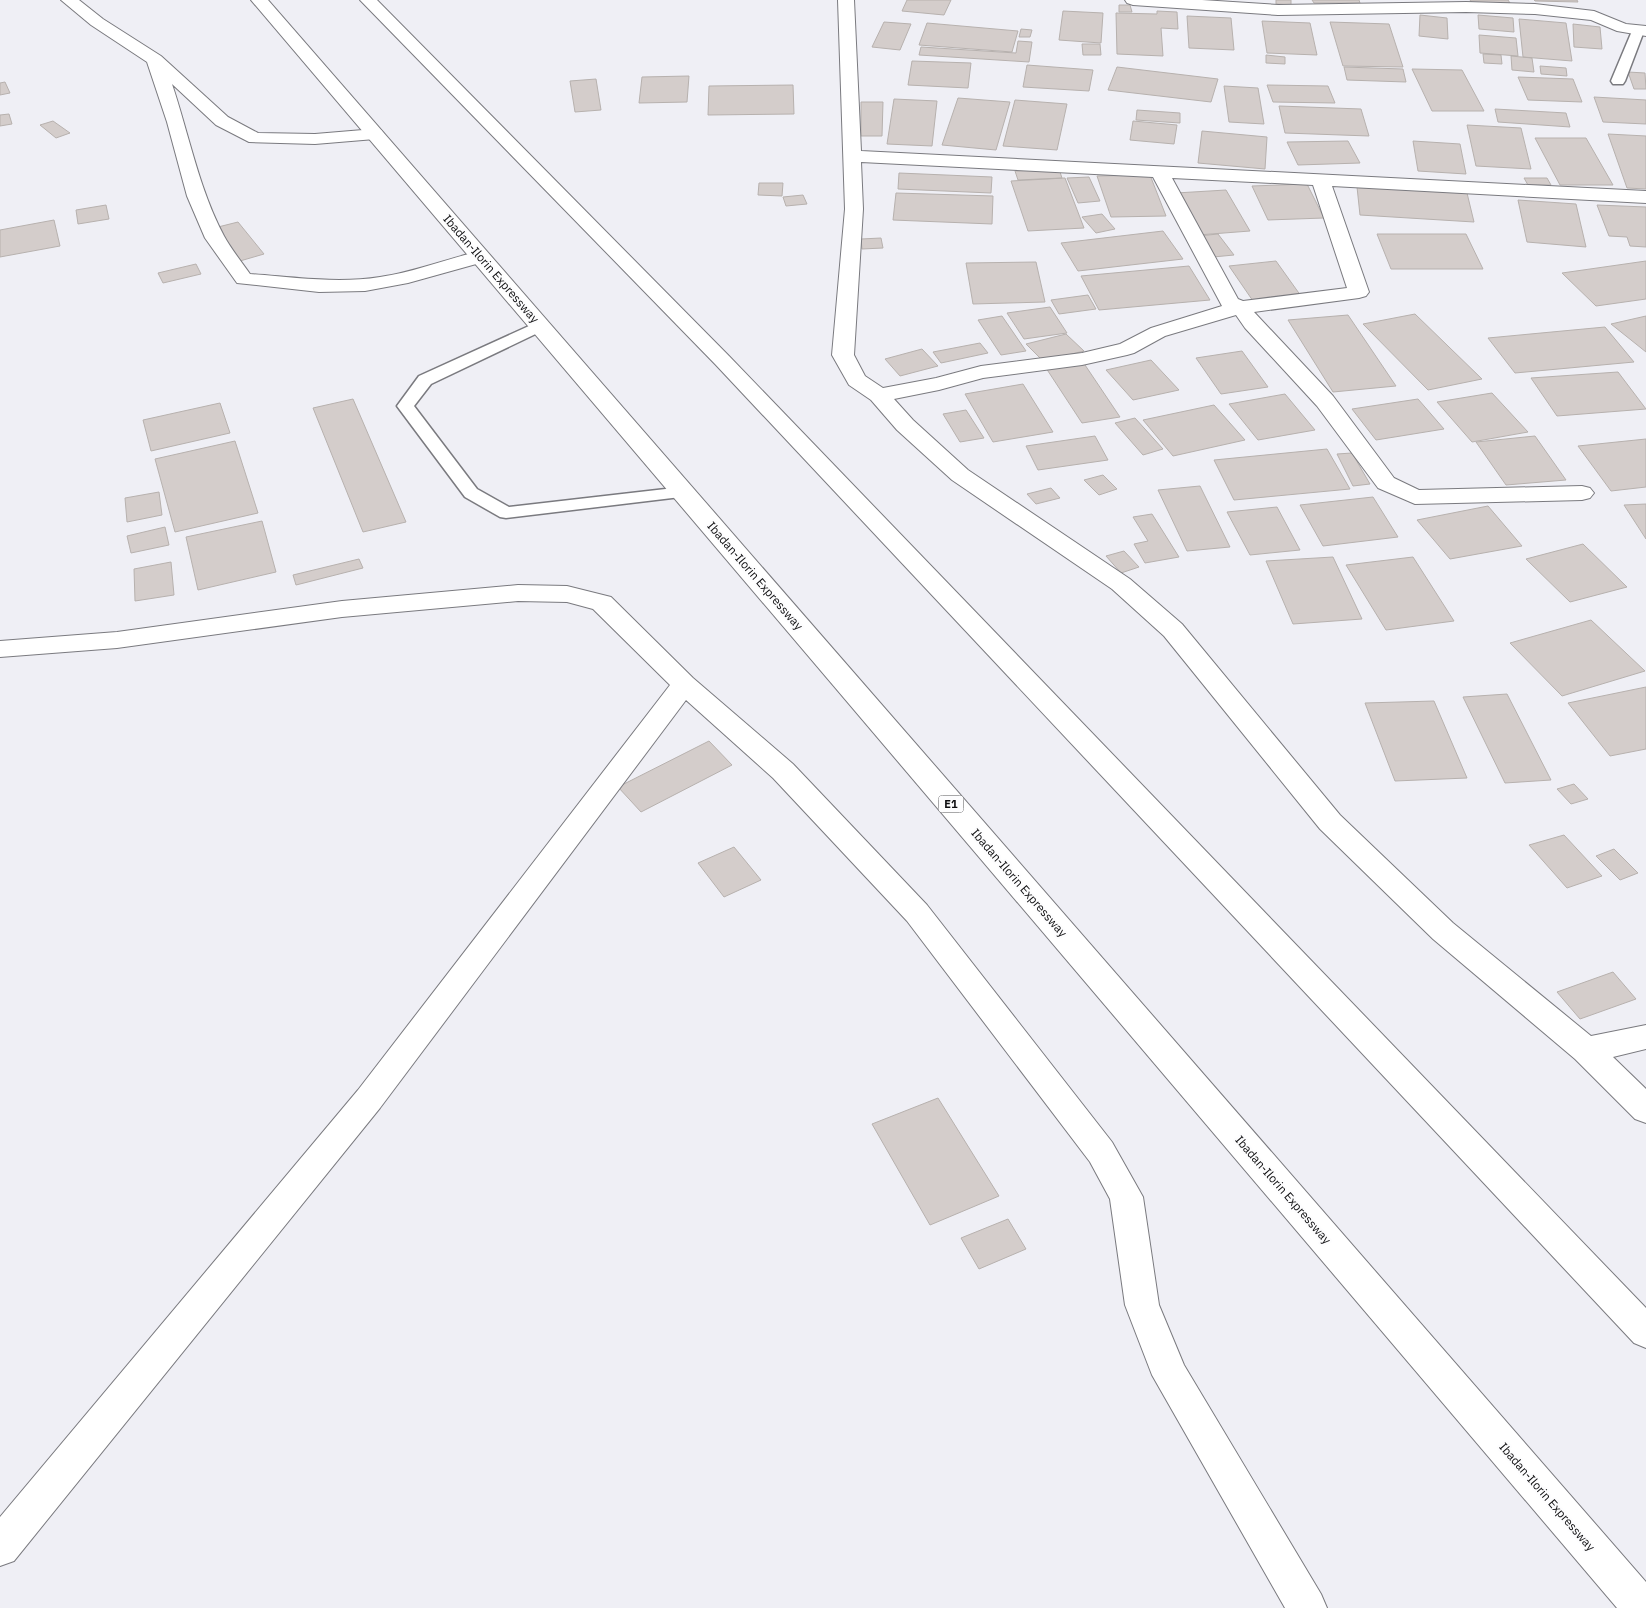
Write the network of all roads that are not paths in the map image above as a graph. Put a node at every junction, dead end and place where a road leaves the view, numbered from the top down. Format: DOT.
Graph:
graph roads {
  1 [pos="69,0"];
  2 [pos="259,0"];
  3 [pos="368,0"];
  4 [pos="846,0"];
  5 [pos="1133,0"];
  6 [pos="1221,3"];
  7 [pos="1642,31"];
  8 [pos="155,60"];
  9 [pos="1618,81"];
  10 [pos="375,134"];
  11 [pos="852,156"];
  12 [pos="1159,171"];
  13 [pos="1320,179"];
  14 [pos="1646,196"];
  15 [pos="480,257"];
  16 [pos="1241,308"];
  17 [pos="540,326"];
  18 [pos="879,395"];
  19 [pos="683,492"];
  20 [pos="1582,493"];
  21 [pos="0,650"];
  22 [pos="684,684"];
  23 [pos="1646,1037"];
  24 [pos="1586,1050"];
  25 [pos="1646,1110"];
  26 [pos="1646,1332"];
  27 [pos="0,1547"];
  28 [pos="1307,1608"];
  29 [pos="1642,1608"];
  1 -- 8 [label="main road"];
  2 -- 10 [label="main road, Ibadan-Ilorin Expressway / E1"];
  3 -- 26 [label="main road"];
  4 -- 11 [label="main road"];
  5 -- 6 [label="main road"];
  6 -- 7 [label="main road"];
  7 -- 9 [label="lane"];
  8 -- 10 [label="main road"];
  8 -- 15 [label="main road"];
  10 -- 15 [label="main road, Ibadan-Ilorin Expressway / E1"];
  11 -- 12 [label="main road"];
  11 -- 18 [label="main road"];
  12 -- 13 [label="main road"];
  12 -- 16 [label="main road"];
  13 -- 14 [label="main road"];
  13 -- 16 [label="main road"];
  15 -- 17 [label="main road, Ibadan-Ilorin Expressway / E1"];
  16 -- 18 [label="main road"];
  16 -- 20 [label="main road"];
  17 -- 19 [label="main road, Ibadan-Ilorin Expressway / E1"];
  17 -- 19 [label="lane"];
  18 -- 24 [label="main road"];
  19 -- 29 [label="main road, Ibadan-Ilorin Expressway / E1"];
  21 -- 22 [label="main road"];
  22 -- 27 [label="main road"];
  22 -- 28 [label="main road"];
  23 -- 24 [label="main road"];
  24 -- 25 [label="main road"];
}
